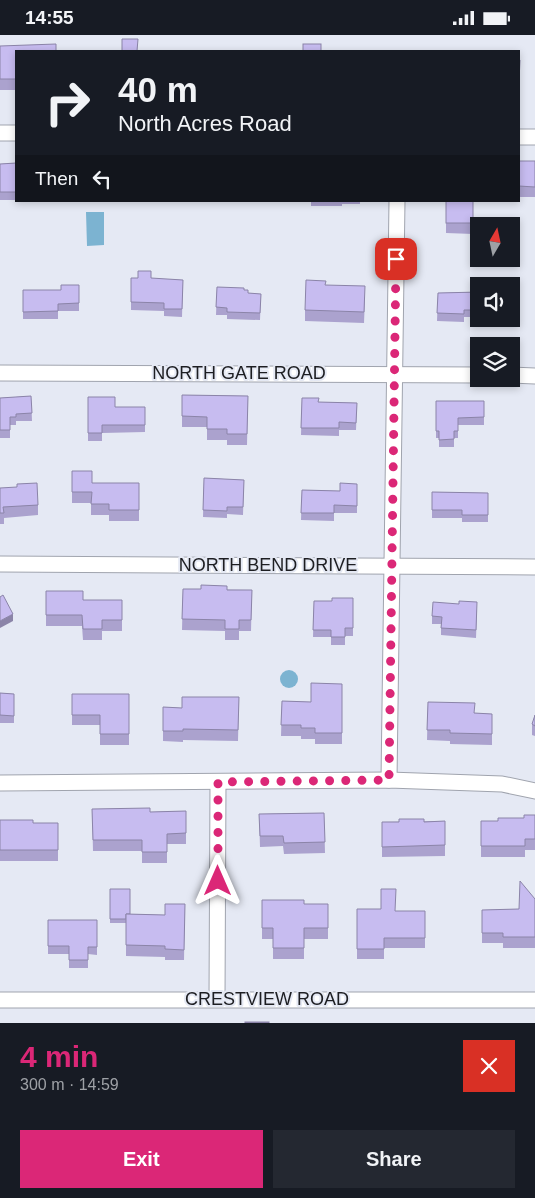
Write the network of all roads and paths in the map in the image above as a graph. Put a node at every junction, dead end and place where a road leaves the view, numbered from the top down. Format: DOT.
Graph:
graph roads {
  1 [pos="0,133"];
  2 [pos="15,133"];
  3 [pos="520,137"];
  4 [pos="535,137"];
  5 [pos="397,202"];
  6 [pos="0,373"];
  7 [pos="395,374"];
  8 [pos="470,375"];
  9 [pos="520,375"];
  10 [pos="535,376"];
  11 [pos="0,564"];
  12 [pos="392,566"];
  13 [pos="535,567"];
  14 [pos="389,780"];
  15 [pos="218,782"];
  16 [pos="0,783"];
  17 [pos="535,791"];
  18 [pos="217,999"];
  19 [pos="0,1000"];
  20 [pos="535,1000"];
  1 -- 2 [label="street"];
  3 -- 4 [label="street"];
  5 -- 7 [label="street"];
  6 -- 7 [label="street, NORTH GATE ROAD"];
  7 -- 8 [label="street, NORTH GATE ROAD"];
  7 -- 12 [label="street"];
  9 -- 10 [label="street"];
  11 -- 12 [label="street, NORTH BEND DRIVE"];
  12 -- 13 [label="street, NORTH BEND DRIVE"];
  12 -- 14 [label="street"];
  14 -- 15 [label="street"];
  14 -- 17 [label="street"];
  15 -- 16 [label="street"];
  15 -- 18 [label="street"];
  18 -- 19 [label="street, CRESTVIEW ROAD"];
  18 -- 20 [label="street, CRESTVIEW ROAD"];
}
